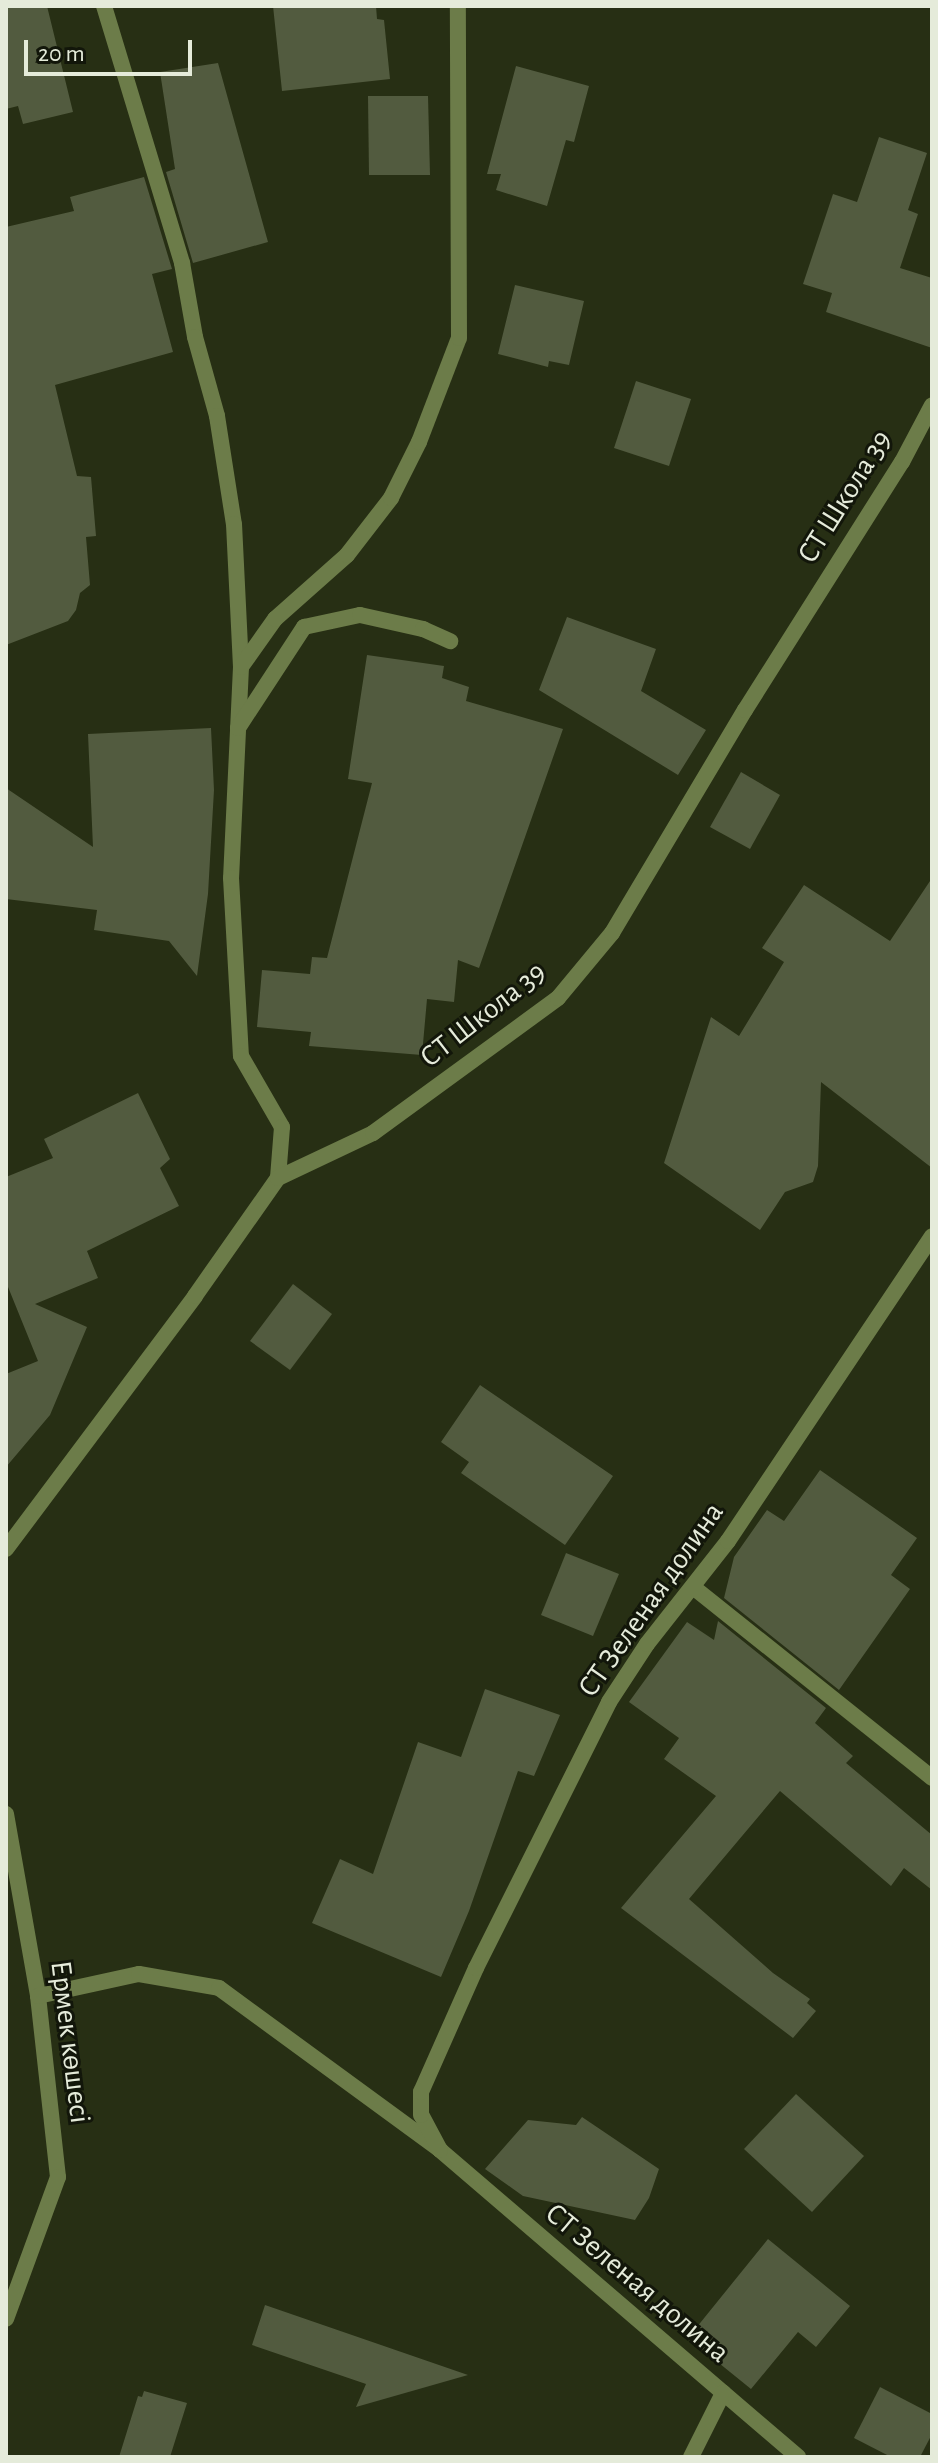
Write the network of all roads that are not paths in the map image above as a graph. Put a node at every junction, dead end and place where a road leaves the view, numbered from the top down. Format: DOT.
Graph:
graph roads {
  1 [pos="104,6"];
  2 [pos="458,6"];
  3 [pos="932,405"];
  4 [pos="450,641"];
  5 [pos="241,667"];
  6 [pos="237,729"];
  7 [pos="278,1178"];
  8 [pos="932,1236"];
  9 [pos="6,1549"];
  10 [pos="693,1587"];
  11 [pos="932,1778"];
  12 [pos="6,1814"];
  13 [pos="38,1996"];
  14 [pos="440,2150"];
  15 [pos="6,2319"];
  16 [pos="723,2393"];
  17 [pos="691,2457"];
  18 [pos="798,2457"];
  1 -- 5 [label="street"];
  2 -- 5 [label="street"];
  3 -- 7 [label="street, СТ Школа 39"];
  4 -- 6 [label="street"];
  5 -- 6 [label="street"];
  6 -- 7 [label="street"];
  7 -- 9 [label="street, СТ Школа 39"];
  8 -- 10 [label="street, СТ Зеленая долина"];
  10 -- 11 [label="street"];
  10 -- 14 [label="street, СТ Зеленая долина"];
  12 -- 13 [label="street, Ермек көшесі"];
  13 -- 14 [label="street, СТ Зеленая долина"];
  13 -- 15 [label="street, Ермек көшесі"];
  14 -- 16 [label="street, СТ Зеленая долина"];
  16 -- 17 [label="street"];
  16 -- 18 [label="street, СТ Зеленая долина"];
}
